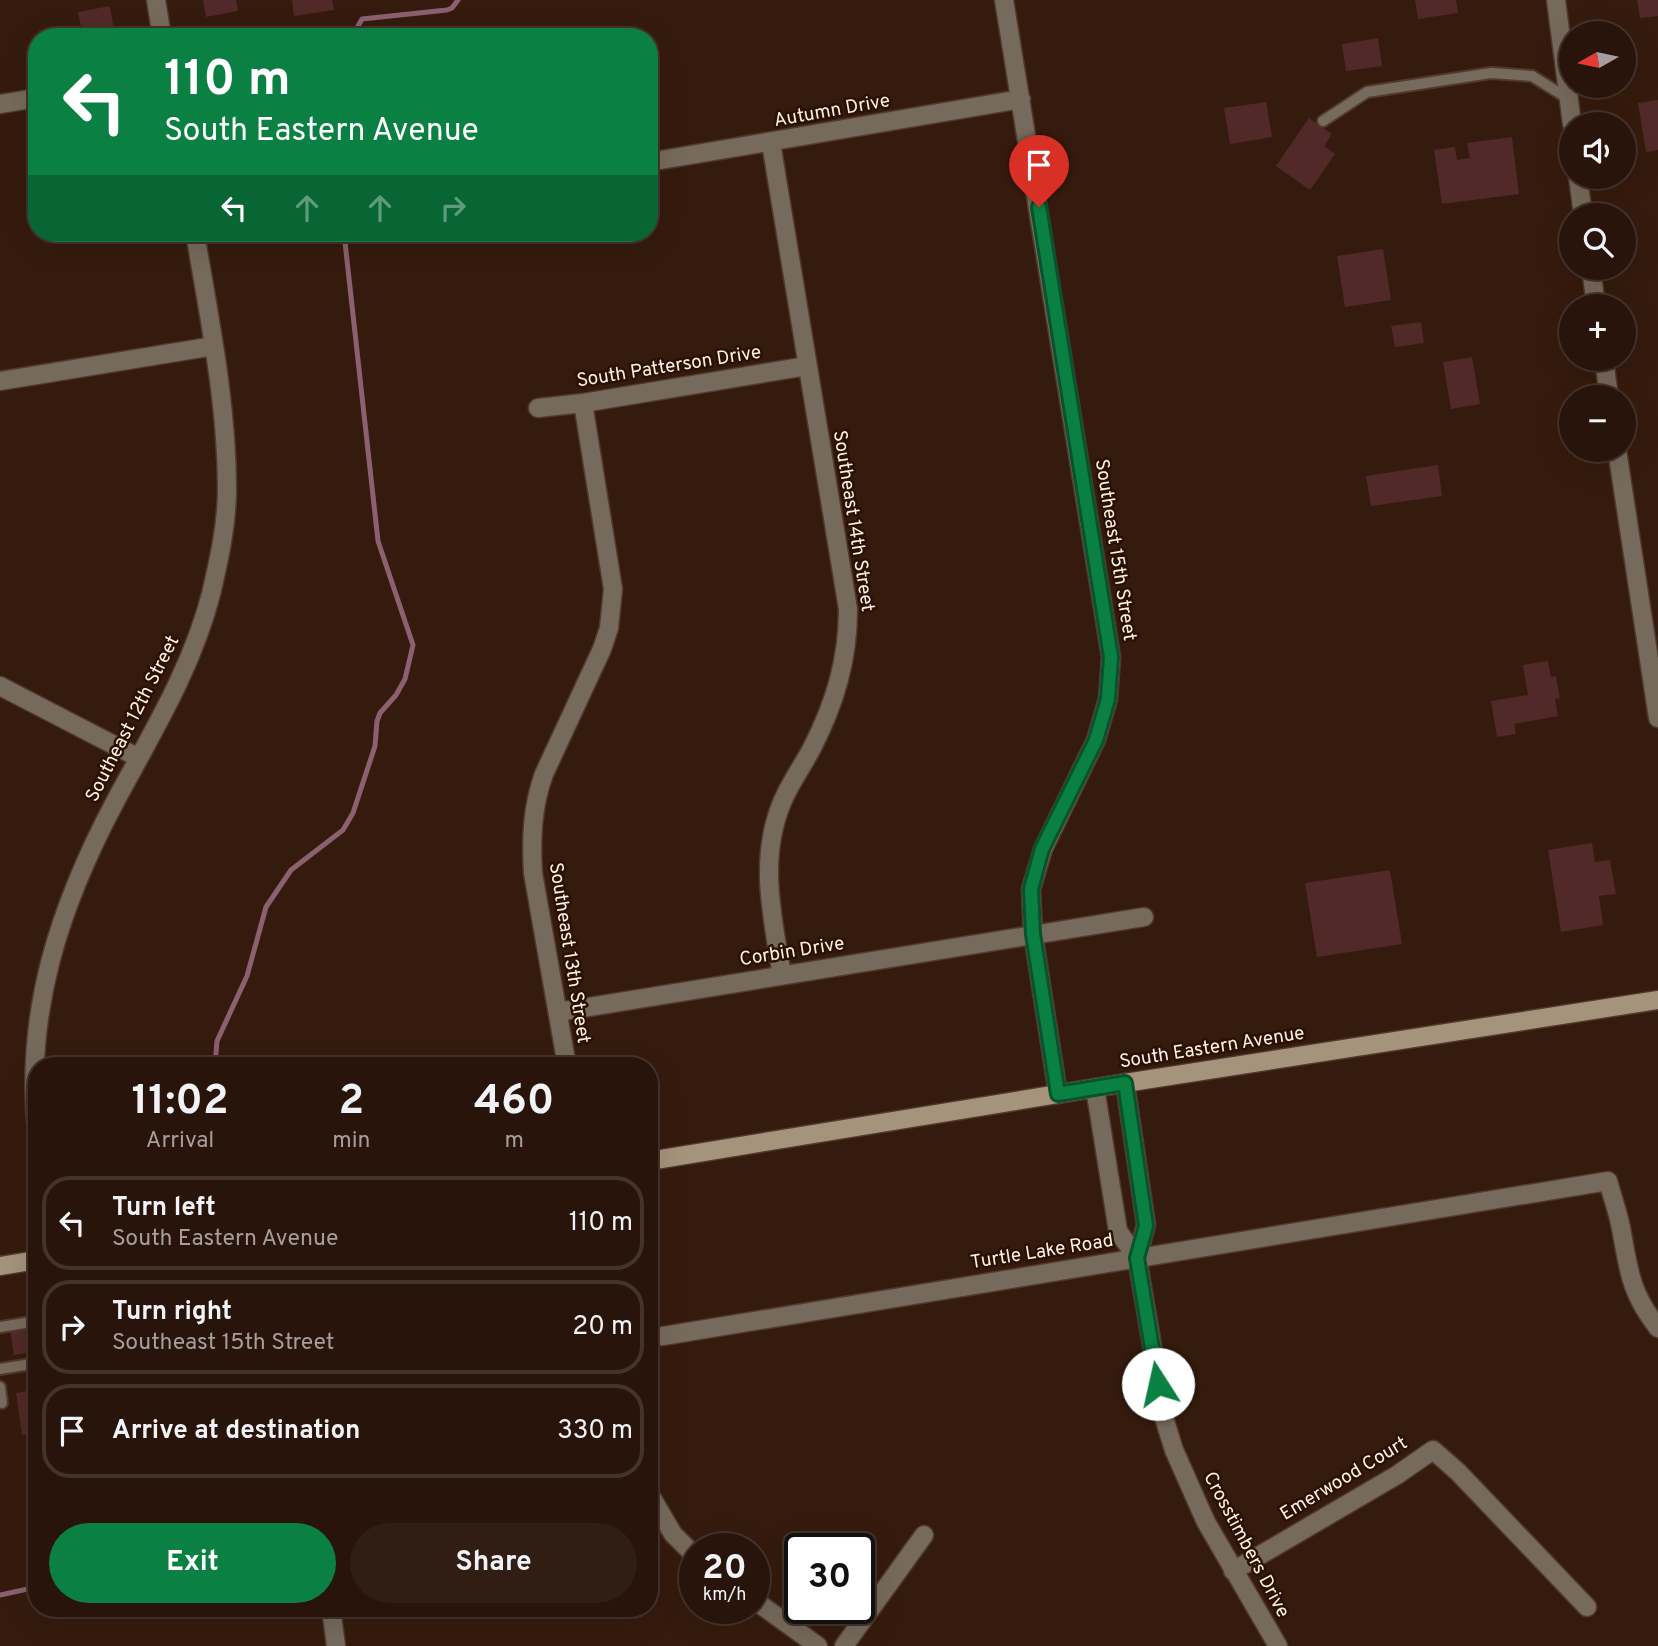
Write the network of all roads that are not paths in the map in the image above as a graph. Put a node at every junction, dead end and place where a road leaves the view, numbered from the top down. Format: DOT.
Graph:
graph roads {
  1 [pos="156,0"];
  2 [pos="1004,0"];
  3 [pos="1556,0"];
  4 [pos="161,28"];
  5 [pos="28,99"];
  6 [pos="1021,99"];
  7 [pos="1569,99"];
  8 [pos="0,104"];
  9 [pos="1571,112"];
  10 [pos="1323,121"];
  11 [pos="771,143"];
  12 [pos="658,161"];
  13 [pos="197,242"];
  14 [pos="214,346"];
  15 [pos="807,366"];
  16 [pos="0,381"];
  17 [pos="583,403"];
  18 [pos="538,408"];
  19 [pos="1619,462"];
  20 [pos="0,686"];
  21 [pos="1658,718"];
  22 [pos="139,758"];
  23 [pos="1144,917"];
  24 [pos="1033,934"];
  25 [pos="782,975"];
  26 [pos="1658,1000"];
  27 [pos="558,1012"];
  28 [pos="34,1057"];
  29 [pos="565,1057"];
  30 [pos="1125,1083"];
  31 [pos="1095,1088"];
  32 [pos="1058,1094"];
  33 [pos="658,1160"];
  34 [pos="1137,1258"];
  35 [pos="28,1261"];
  36 [pos="0,1266"];
  37 [pos="28,1322"];
  38 [pos="0,1327"];
  39 [pos="1658,1328"];
  40 [pos="658,1336"];
  41 [pos="28,1364"];
  42 [pos="0,1369"];
  43 [pos="0,1387"];
  44 [pos="2,1403"];
  45 [pos="658,1508"];
  46 [pos="924,1535"];
  47 [pos="679,1540"];
  48 [pos="1233,1571"];
  49 [pos="1587,1607"];
  50 [pos="770,1612"];
  51 [pos="332,1617"];
  52 [pos="1273,1644"];
  53 [pos="336,1646"];
  54 [pos="818,1646"];
  55 [pos="844,1646"];
  1 -- 4 [label="street"];
  2 -- 6 [label="street, Southeast 15th Street"];
  3 -- 7 [label="street"];
  5 -- 8 [label="street"];
  6 -- 11 [label="street, Autumn Drive"];
  6 -- 24 [label="street, Southeast 15th Street"];
  7 -- 9 [label="street"];
  7 -- 10 [label="lane"];
  11 -- 12 [label="street, Autumn Drive"];
  11 -- 15 [label="street, Southeast 14th Street"];
  13 -- 14 [label="street, Southeast 12th Street"];
  14 -- 16 [label="street"];
  14 -- 22 [label="street, Southeast 12th Street"];
  15 -- 17 [label="street, South Patterson Drive"];
  15 -- 25 [label="street, Southeast 14th Street"];
  17 -- 18 [label="street, South Patterson Drive"];
  17 -- 27 [label="street, Southeast 13th Street"];
  19 -- 21 [label="street"];
  20 -- 22 [label="street"];
  22 -- 28 [label="street, Southeast 12th Street"];
  23 -- 24 [label="street, Corbin Drive"];
  24 -- 25 [label="street, Corbin Drive"];
  24 -- 32 [label="street, Southeast 15th Street"];
  25 -- 27 [label="street, Corbin Drive"];
  26 -- 30 [label="main road, South Eastern Avenue"];
  27 -- 29 [label="street, Southeast 13th Street"];
  30 -- 31 [label="main road, South Eastern Avenue"];
  30 -- 34 [label="street, Crosstimbers Drive"];
  31 -- 32 [label="main road, South Eastern Avenue"];
  31 -- 34 [label="street, Crosstimbers Drive"];
  32 -- 33 [label="main road, South Eastern Avenue"];
  34 -- 39 [label="street, Turtle Lake Road"];
  34 -- 40 [label="street, Turtle Lake Road"];
  34 -- 48 [label="street, Crosstimbers Drive"];
  35 -- 36 [label="main road"];
  37 -- 38 [label="lane"];
  41 -- 42 [label="lane"];
  43 -- 44 [label="lane"];
  45 -- 47 [label="street"];
  46 -- 55 [label="street"];
  48 -- 49 [label="street, Emerwood Court"];
  48 -- 52 [label="street, Crosstimbers Drive"];
  50 -- 54 [label="street"];
  51 -- 53 [label="street"];
}
